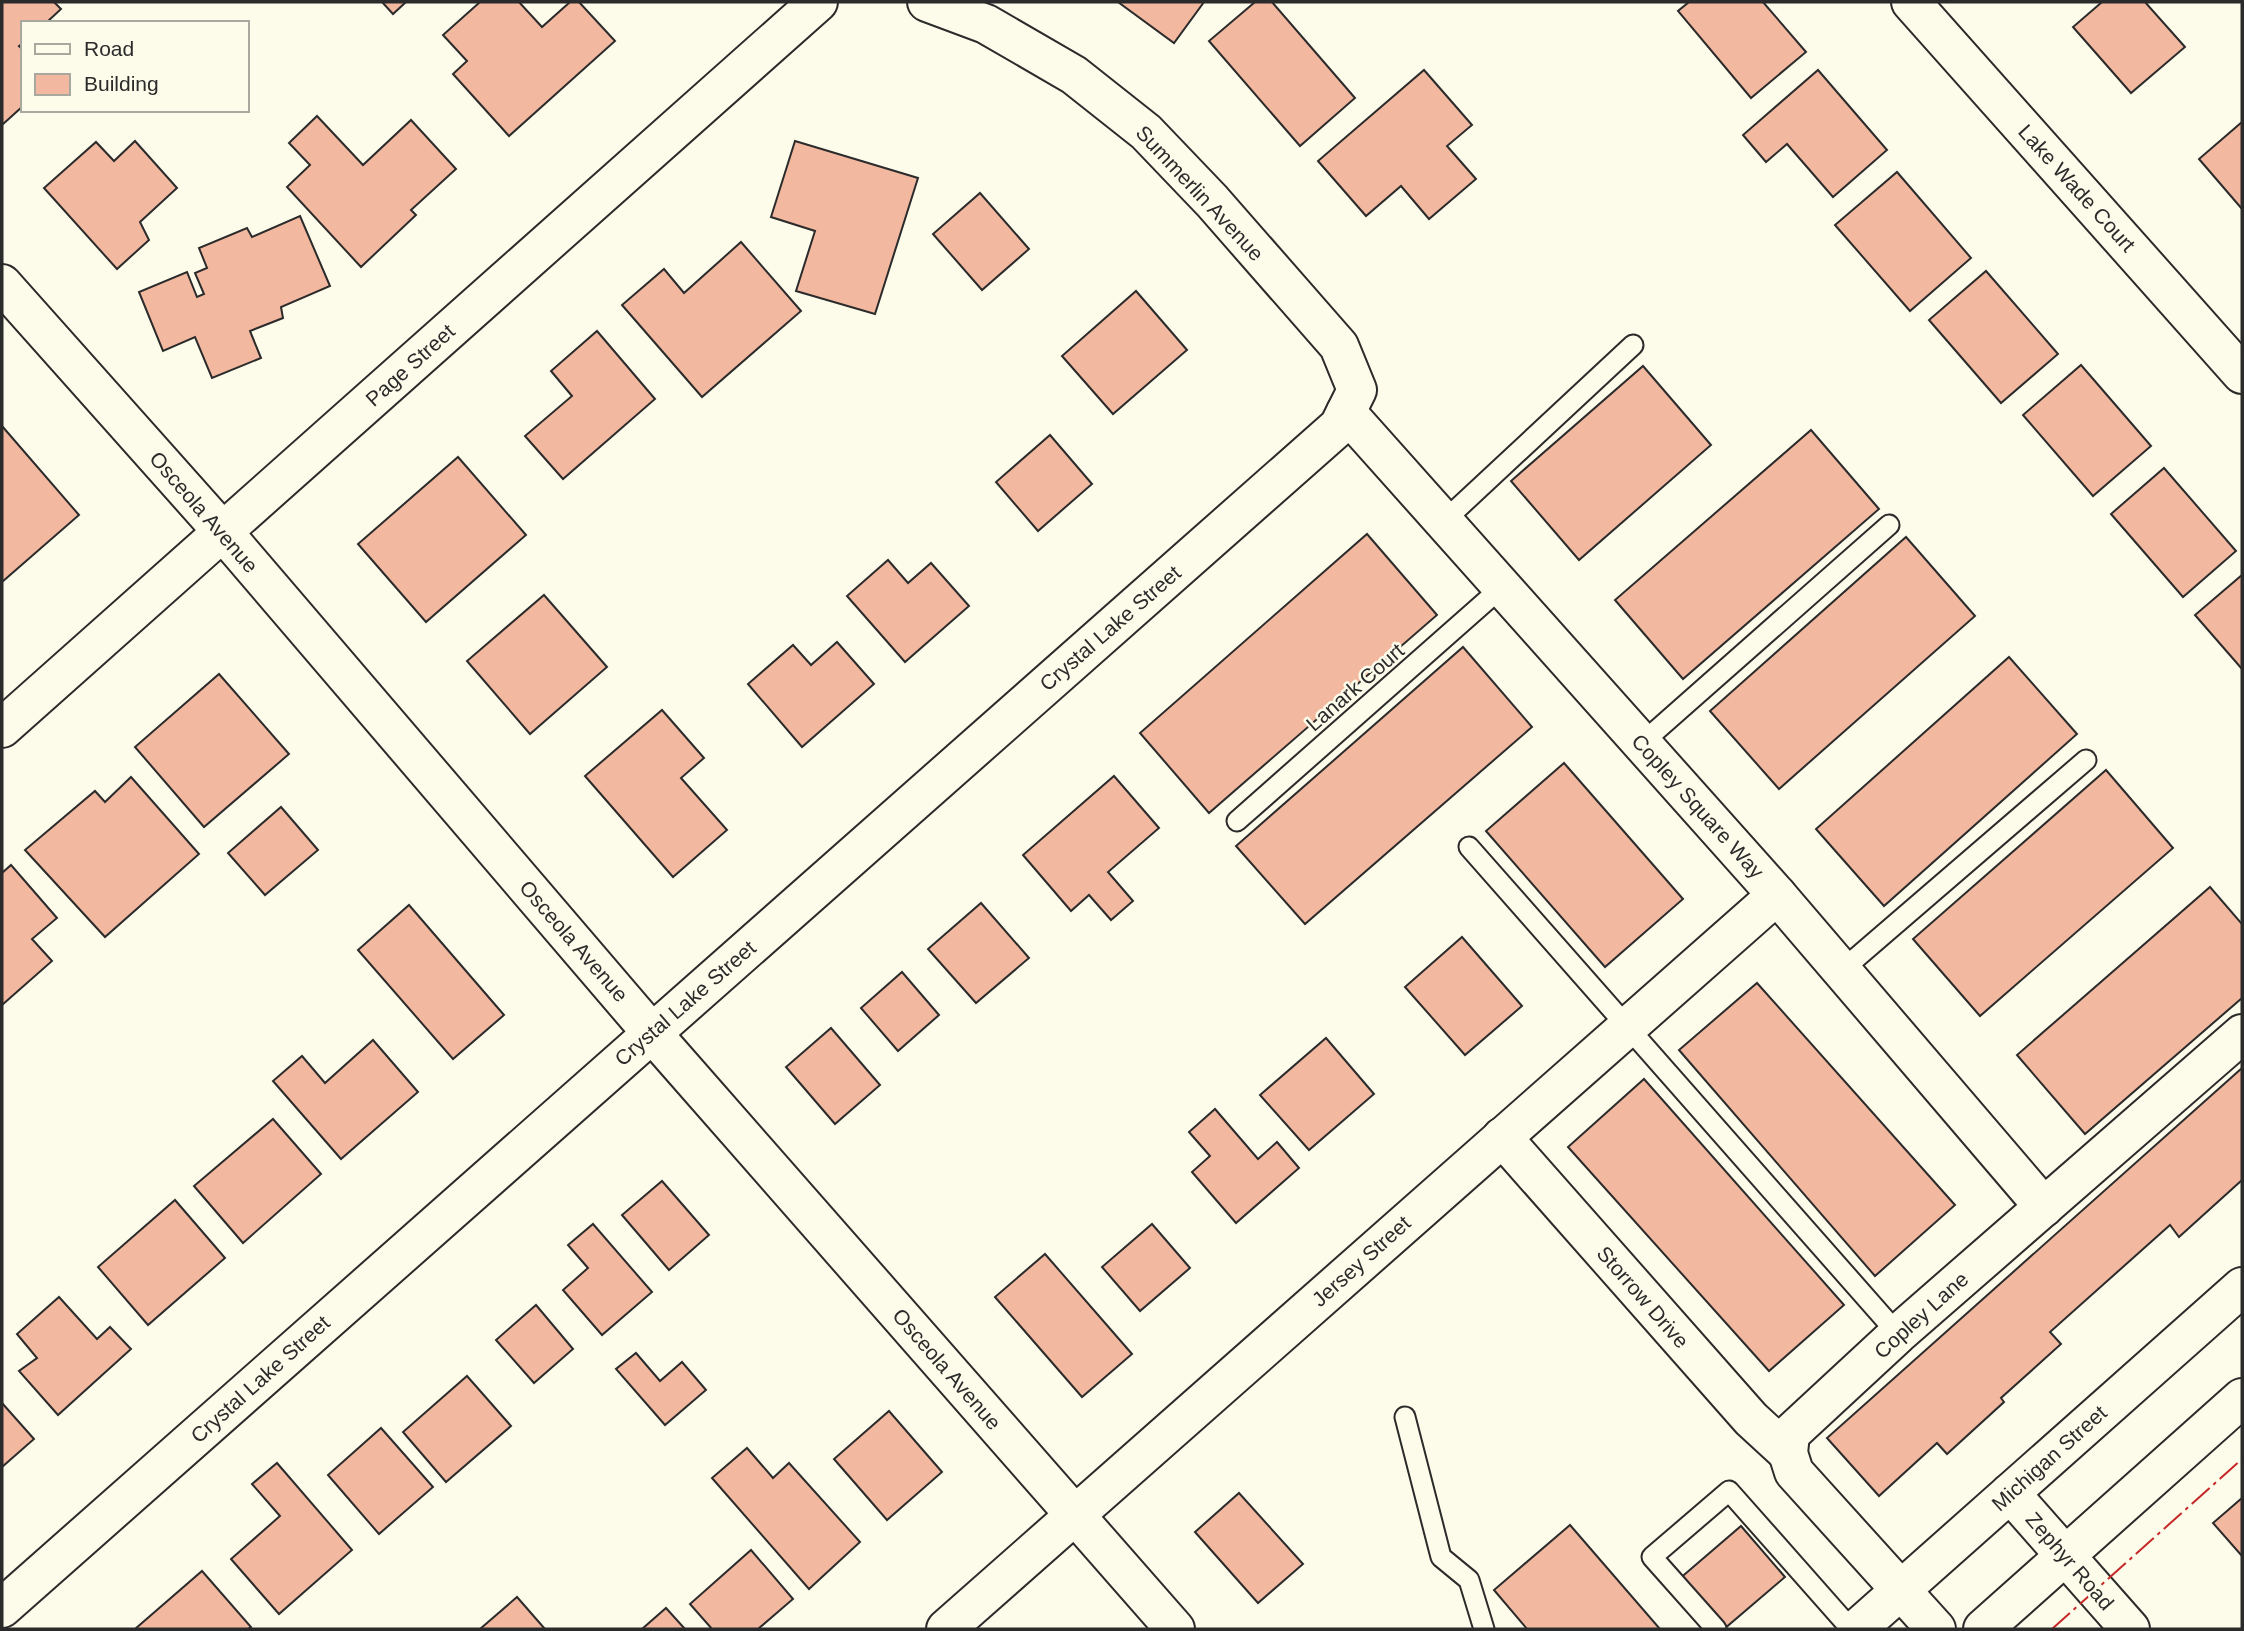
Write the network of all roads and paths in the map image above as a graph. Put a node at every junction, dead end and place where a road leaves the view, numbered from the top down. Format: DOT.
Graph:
graph roads {
  1 [pos="818,2"];
  2 [pos="927,2"];
  3 [pos="1911,2"];
  4 [pos="2,284"];
  5 [pos="1633,345"];
  6 [pos="2242,374"];
  7 [pos="1352,401"];
  8 [pos="1444,521"];
  9 [pos="1889,525"];
  10 [pos="223,532"];
  11 [pos="1502,587"];
  12 [pos="2,728"];
  13 [pos="1642,743"];
  14 [pos="2086,760"];
  15 [pos="1237,821"];
  16 [pos="1469,847"];
  17 [pos="1777,895"];
  18 [pos="1842,971"];
  19 [pos="1628,1026"];
  20 [pos="651,1032"];
  21 [pos="2242,1034"];
  22 [pos="1502,1137"];
  23 [pos="2044,1207"];
  24 [pos="2242,1287"];
  25 [pos="1898,1334"];
  26 [pos="2242,1398"];
  27 [pos="1405,1417"];
  28 [pos="1788,1453"];
  29 [pos="2010,1493"];
  30 [pos="1074,1515"];
  31 [pos="2065,1555"];
  32 [pos="1901,1589"];
  33 [pos="2,1608"];
  34 [pos="946,1629"];
  35 [pos="1175,1629"];
  36 [pos="1484,1629"];
  37 [pos="1716,1629"];
  38 [pos="1851,1629"];
  39 [pos="1857,1629"];
  40 [pos="1936,1629"];
  41 [pos="1983,1629"];
  42 [pos="2130,1629"];
  1 -- 10 [label="street, Page Street"];
  2 -- 7 [label="street, Summerlin Avenue"];
  3 -- 6 [label="street, Lake Wade Court"];
  4 -- 10 [label="street, Osceola Avenue"];
  5 -- 8 [label="lane"];
  7 -- 8 [label="street, Copley Square Way"];
  7 -- 20 [label="street, Crystal Lake Street"];
  8 -- 11 [label="street, Copley Square Way"];
  9 -- 13 [label="lane"];
  10 -- 12 [label="street, Page Street"];
  10 -- 20 [label="street, Osceola Avenue"];
  11 -- 13 [label="street, Copley Square Way"];
  11 -- 15 [label="lane, Lanark Court"];
  13 -- 17 [label="street, Copley Square Way"];
  14 -- 18 [label="lane"];
  16 -- 19 [label="lane"];
  17 -- 18 [label="street, Copley Square Way"];
  17 -- 19 [label="street, Jersey Street"];
  18 -- 23 [label="street, Copley Square Way"];
  19 -- 22 [label="street, Jersey Street"];
  19 -- 25 [label="lane"];
  20 -- 30 [label="street, Osceola Avenue"];
  20 -- 33 [label="street, Crystal Lake Street"];
  21 -- 23 [label="street, Copley Lane"];
  22 -- 28 [label="street, Storrow Drive"];
  22 -- 30 [label="street, Jersey Street"];
  23 -- 25 [label="street, Copley Lane"];
  24 -- 29 [label="street, Michigan Street"];
  25 -- 28 [label="street, Copley Lane"];
  26 -- 31 [label="street"];
  27 -- 36 [label="lane"];
  28 -- 32 [label="street"];
  29 -- 31 [label="street, Zephyr Road"];
  29 -- 32 [label="street, Michigan Street"];
  30 -- 34 [label="street, Jersey Street"];
  30 -- 35 [label="street, Osceola Avenue"];
  31 -- 41 [label="street"];
  31 -- 42 [label="street, Zephyr Road"];
  32 -- 39 [label="street, Michigan Street"];
  32 -- 40 [label="street"];
  37 -- 38 [label="lane"];
}
